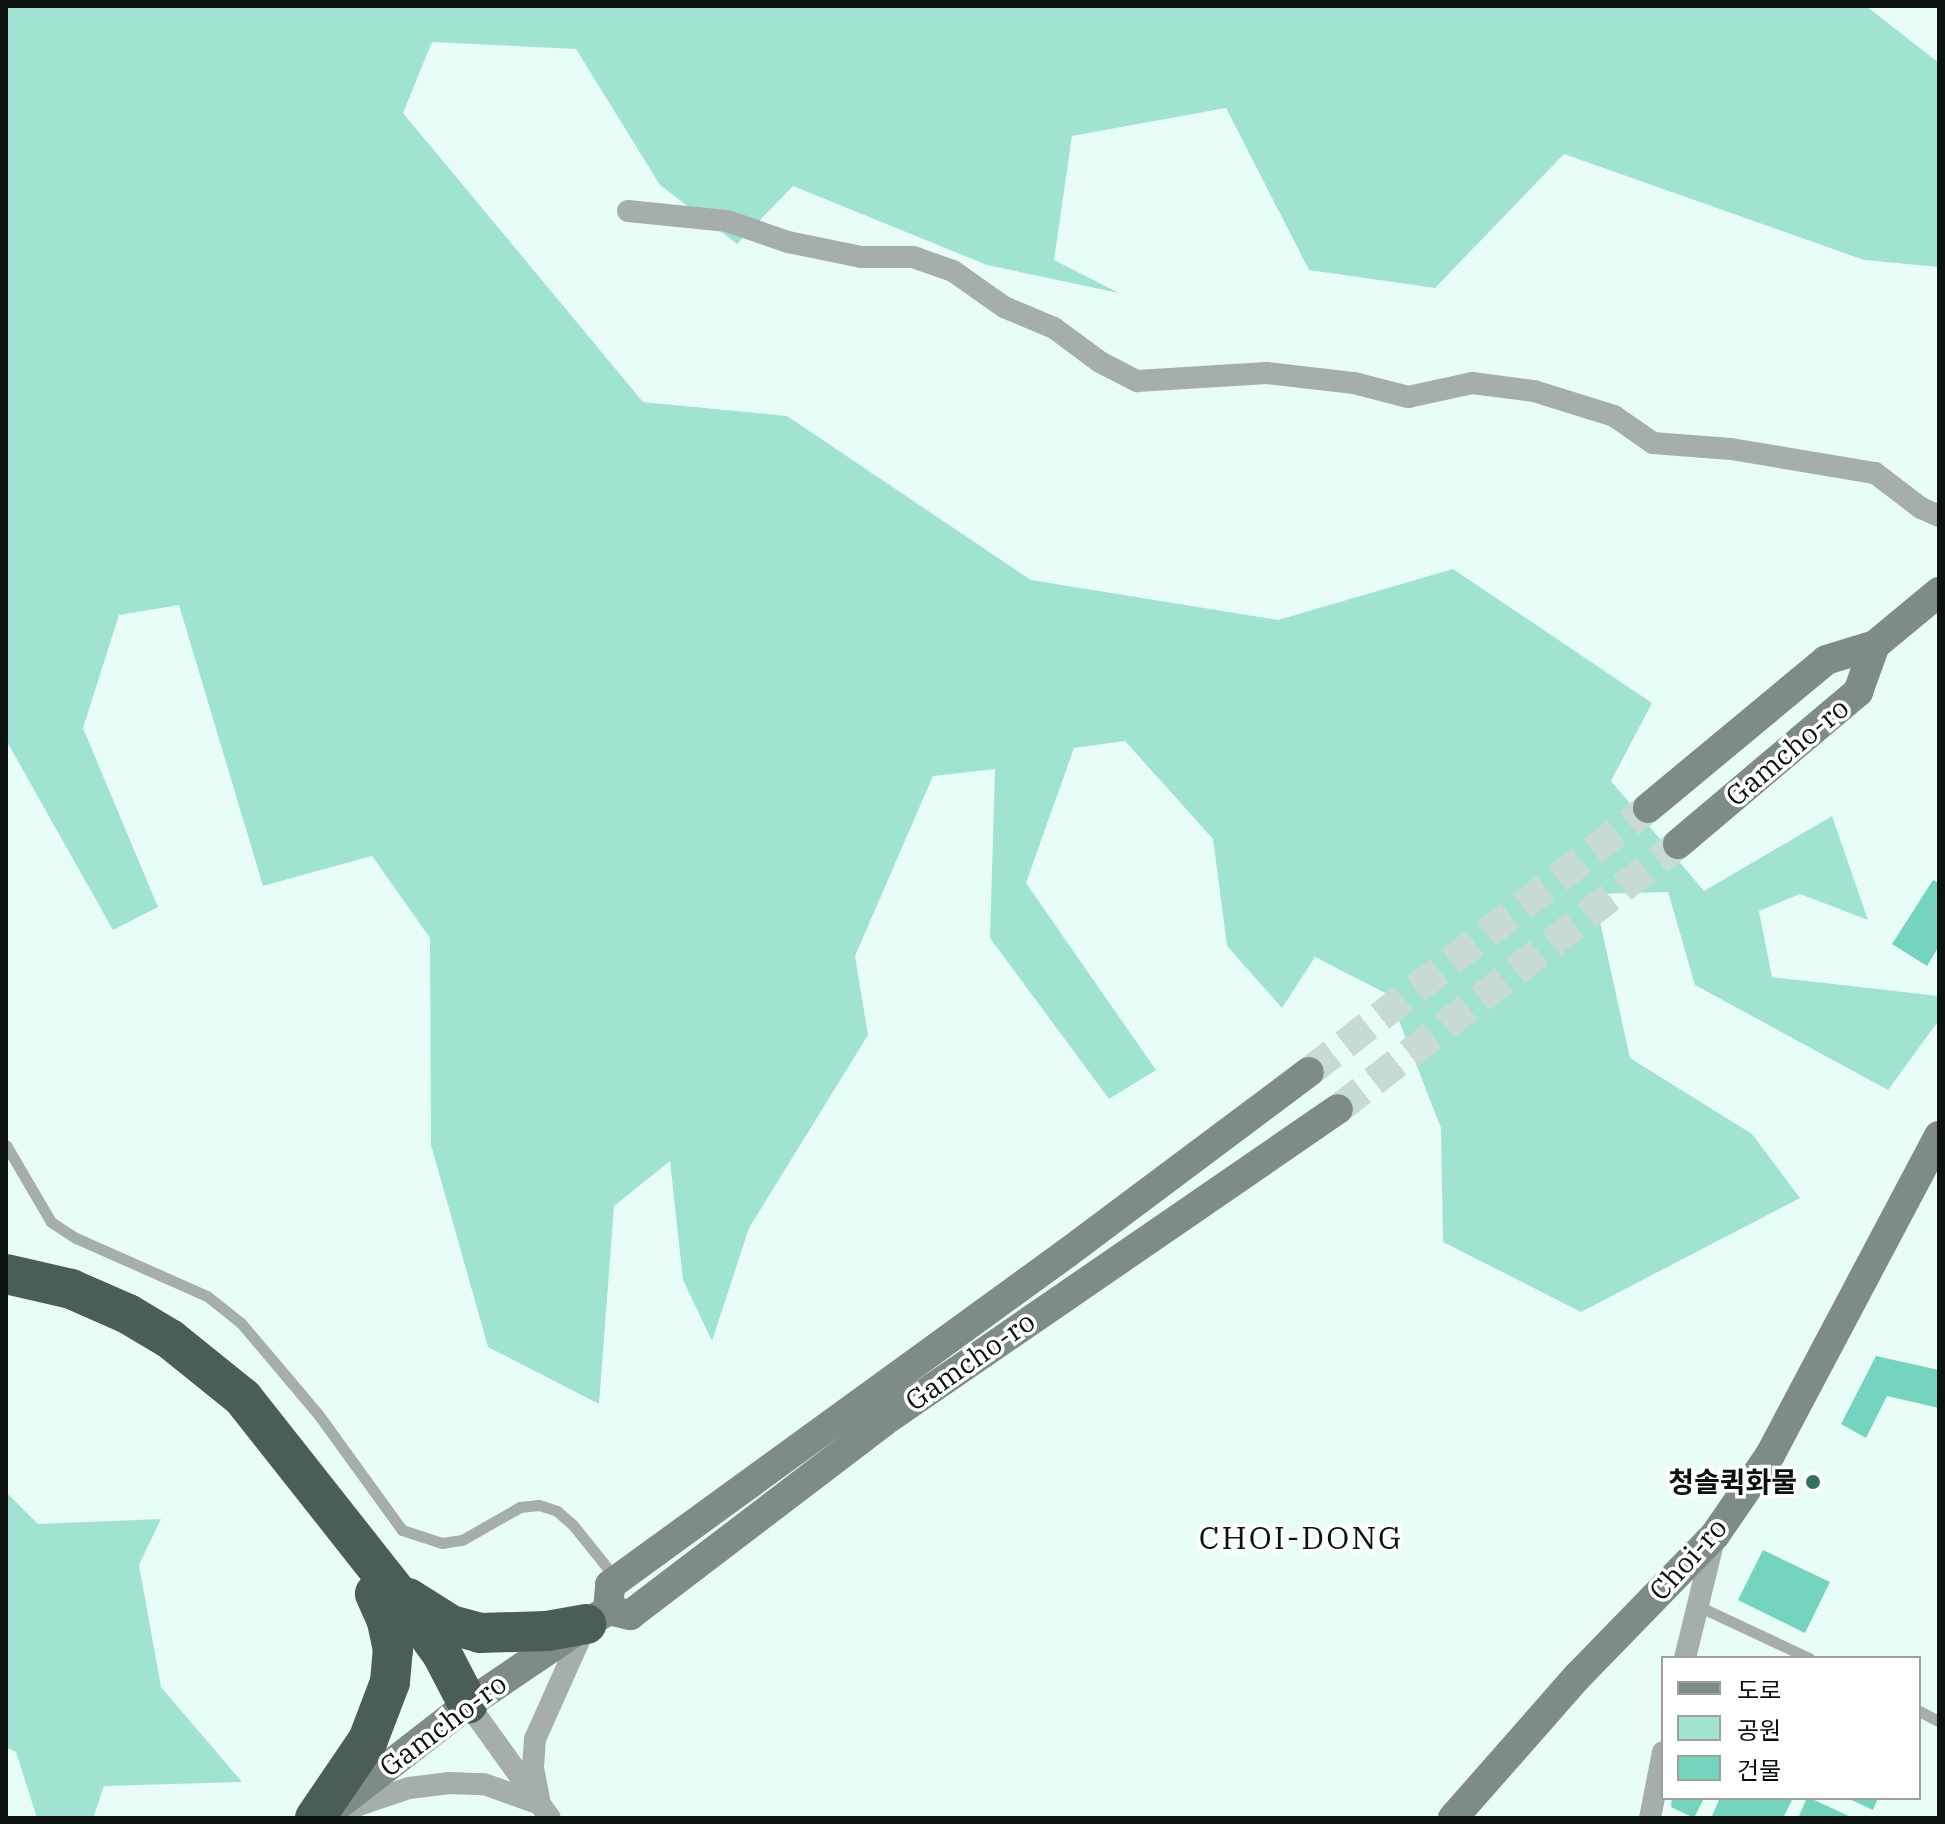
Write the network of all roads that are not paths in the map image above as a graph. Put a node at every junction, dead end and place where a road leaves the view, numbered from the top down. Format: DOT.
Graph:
graph roads {
  1 [pos="628,211"];
  2 [pos="1939,516"];
  3 [pos="1939,592"];
  4 [pos="1875,645"];
  5 [pos="1648,808"];
  6 [pos="1678,844"];
  7 [pos="1309,1072"];
  8 [pos="1338,1109"];
  9 [pos="1939,1136"];
  10 [pos="6,1145"];
  11 [pos="6,1274"];
  12 [pos="6,1294"];
  13 [pos="1715,1535"];
  14 [pos="617,1580"];
  15 [pos="383,1590"];
  16 [pos="1698,1606"];
  17 [pos="597,1617"];
  18 [pos="1686,1656"];
  19 [pos="1805,1656"];
  20 [pos="468,1704"];
  21 [pos="1921,1712"];
  22 [pos="1939,1721"];
  23 [pos="1661,1762"];
  24 [pos="545,1811"];
  25 [pos="318,1818"];
  26 [pos="327,1818"];
  27 [pos="1453,1818"];
  28 [pos="1650,1818"];
  1 -- 2 [label="street"];
  3 -- 4 [label="main road, Gamcho-ro"];
  4 -- 5 [label="main road, Gamcho-ro"];
  4 -- 6 [label="main road, Gamcho-ro"];
  7 -- 14 [label="main road, Gamcho-ro"];
  8 -- 17 [label="main road, Gamcho-ro"];
  9 -- 13 [label="main road, Choi-ro"];
  10 -- 14 [label="lane"];
  11 -- 15 [label="highway"];
  12 -- 15 [label="highway"];
  13 -- 16 [label="street"];
  13 -- 27 [label="main road, Choi-ro"];
  14 -- 17 [label="main road"];
  15 -- 17 [label="highway"];
  15 -- 20 [label="highway"];
  15 -- 25 [label="highway"];
  16 -- 18 [label="street"];
  16 -- 19 [label="lane"];
  17 -- 20 [label="main road, Gamcho-ro"];
  17 -- 24 [label="street"];
  20 -- 24 [label="street"];
  20 -- 25 [label="main road, Gamcho-ro"];
  21 -- 22 [label="lane"];
  23 -- 28 [label="street"];
  24 -- 26 [label="street"];
}
